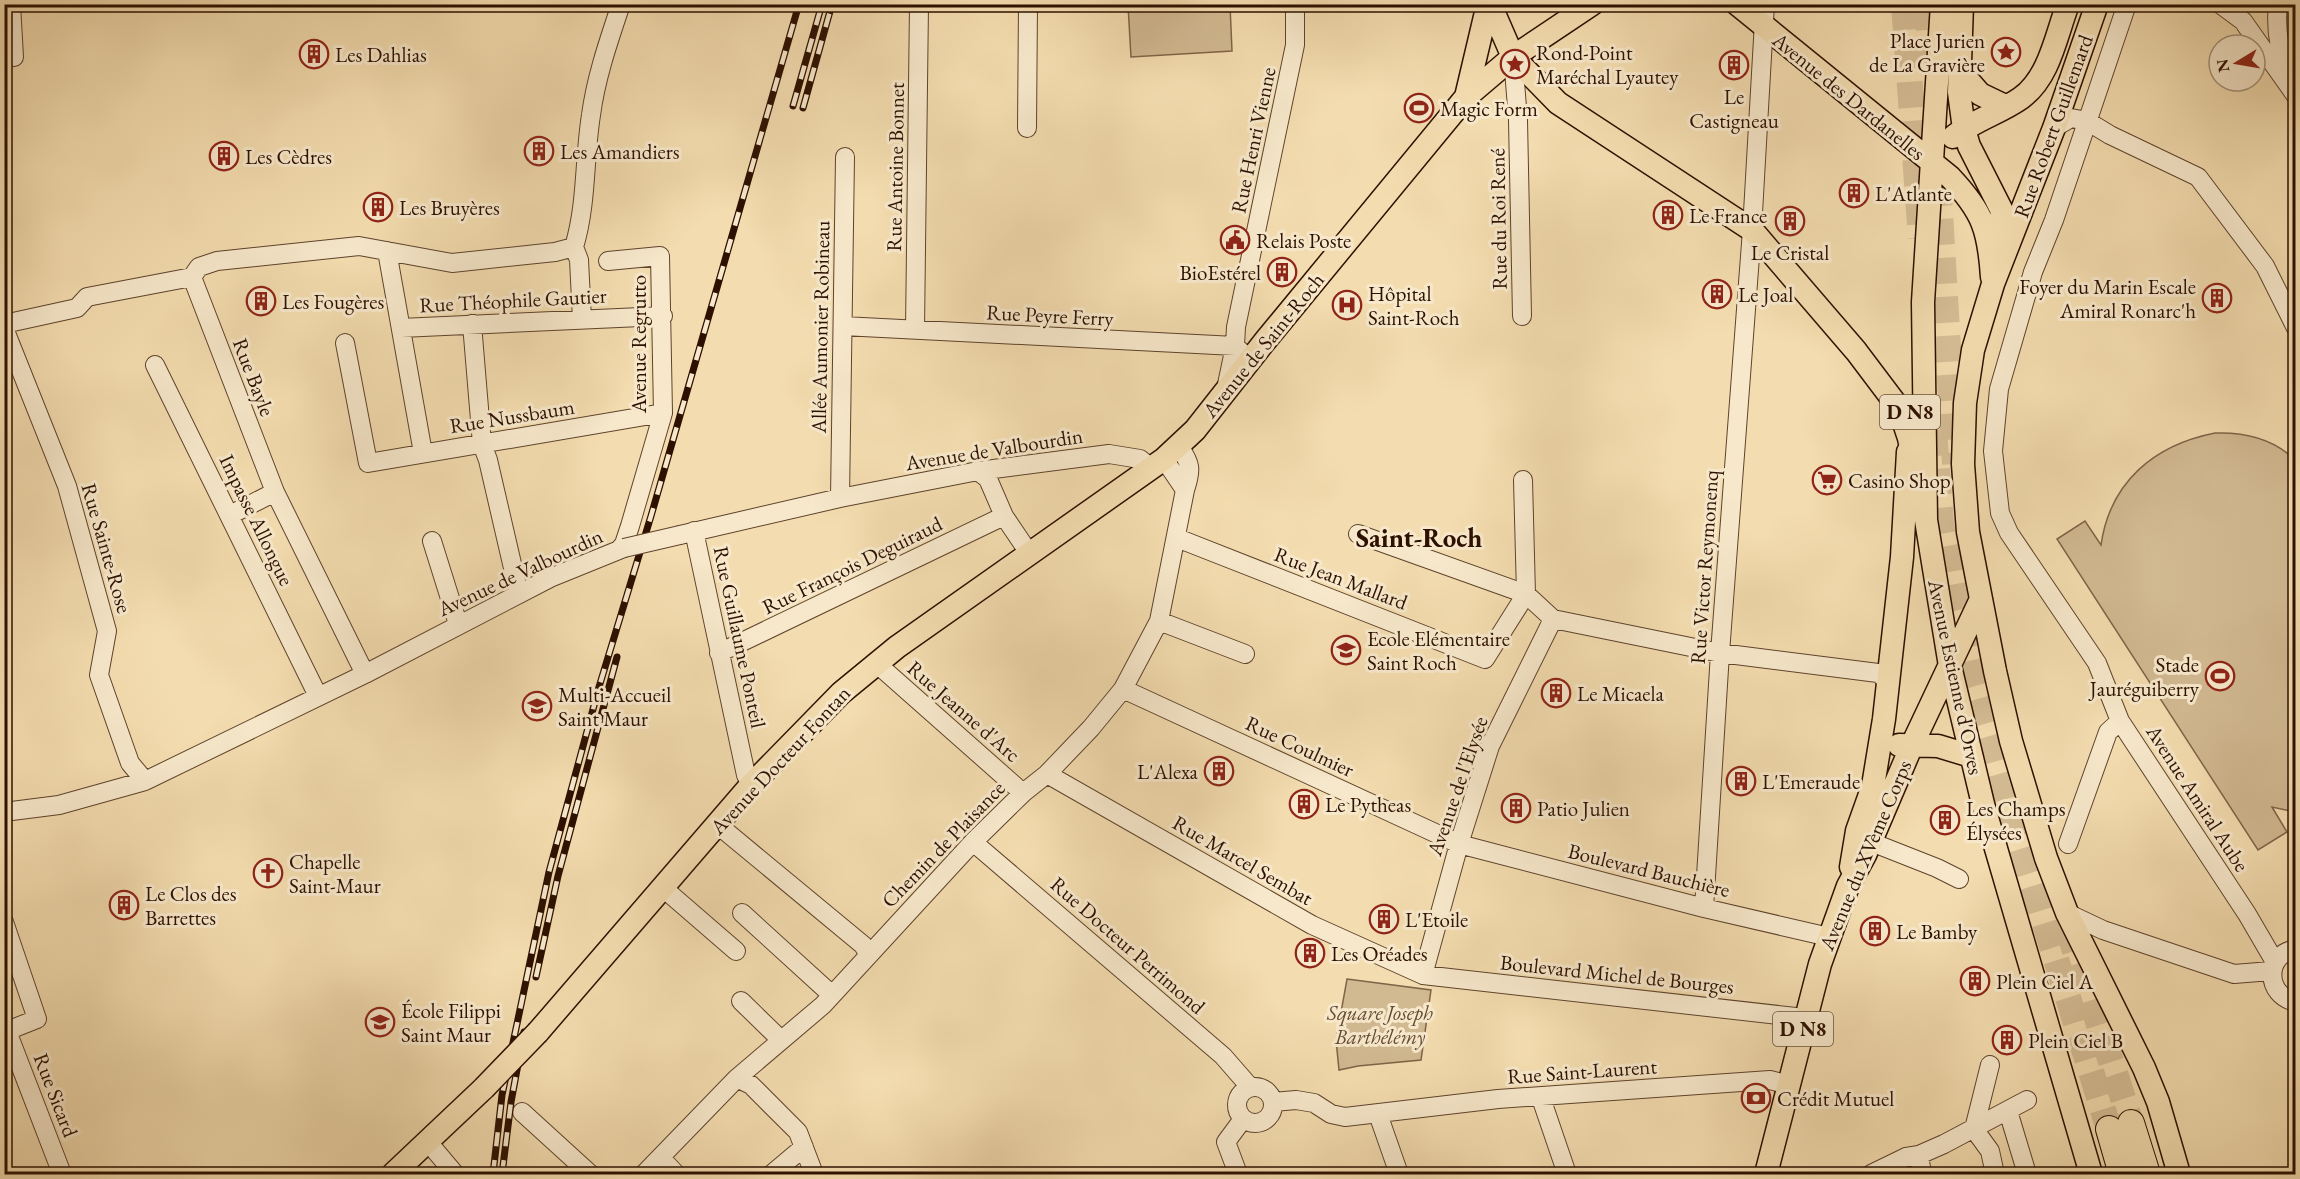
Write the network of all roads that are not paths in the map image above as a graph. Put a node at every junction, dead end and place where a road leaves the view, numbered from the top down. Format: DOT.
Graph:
graph roads {
  1 [pos="11,4"];
  2 [pos="621,4"];
  3 [pos="919,4"];
  4 [pos="1028,4"];
  5 [pos="1295,4"];
  6 [pos="1489,4"];
  7 [pos="1592,4"];
  8 [pos="1737,4"];
  9 [pos="1942,4"];
  10 [pos="1962,4"];
  11 [pos="2068,4"];
  12 [pos="2127,4"];
  13 [pos="2220,4"];
  14 [pos="2278,4"];
  15 [pos="2097,5"];
  16 [pos="1765,15"];
  17 [pos="14,57"];
  18 [pos="1513,57"];
  19 [pos="1960,71"];
  20 [pos="2295,96"];
  21 [pos="1466,97"];
  22 [pos="2006,106"];
  23 [pos="2087,121"];
  24 [pos="1027,128"];
  25 [pos="2054,128"];
  26 [pos="1964,129"];
  27 [pos="845,157"];
  28 [pos="1933,164"];
  29 [pos="1752,230"];
  30 [pos="2008,246"];
  31 [pos="574,247"];
  32 [pos="387,251"];
  33 [pos="609,261"];
  34 [pos="192,277"];
  35 [pos="1993,284"];
  36 [pos="1923,302"];
  37 [pos="663,316"];
  38 [pos="1522,316"];
  39 [pos="582,320"];
  40 [pos="472,324"];
  41 [pos="4,326"];
  42 [pos="843,326"];
  43 [pos="401,328"];
  44 [pos="2295,328"];
  45 [pos="915,330"];
  46 [pos="345,343"];
  47 [pos="1242,353"];
  48 [pos="155,365"];
  49 [pos="663,414"];
  50 [pos="1909,438"];
  51 [pos="482,444"];
  52 [pos="423,453"];
  53 [pos="1165,458"];
  54 [pos="978,471"];
  55 [pos="1523,480"];
  56 [pos="275,492"];
  57 [pos="840,498"];
  58 [pos="230,516"];
  59 [pos="1004,516"];
  60 [pos="1926,520"];
  61 [pos="687,533"];
  62 [pos="1358,534"];
  63 [pos="1177,538"];
  64 [pos="432,540"];
  65 [pos="622,549"];
  66 [pos="1029,554"];
  67 [pos="519,594"];
  68 [pos="1526,594"];
  69 [pos="1981,599"];
  70 [pos="1553,619"];
  71 [pos="1159,621"];
  72 [pos="458,624"];
  73 [pos="719,653"];
  74 [pos="1720,653"];
  75 [pos="1245,654"];
  76 [pos="876,663"];
  77 [pos="1950,666"];
  78 [pos="364,674"];
  79 [pos="1888,681"];
  80 [pos="1123,689"];
  81 [pos="318,696"];
  82 [pos="2120,721"];
  83 [pos="1882,731"];
  84 [pos="1912,746"];
  85 [pos="1971,756"];
  86 [pos="1047,774"];
  87 [pos="146,782"];
  88 [pos="751,785"];
  89 [pos="1023,793"];
  90 [pos="4,812"];
  91 [pos="718,825"];
  92 [pos="973,842"];
  93 [pos="1871,842"];
  94 [pos="1459,844"];
  95 [pos="2068,844"];
  96 [pos="1959,879"];
  97 [pos="1848,886"];
  98 [pos="662,887"];
  99 [pos="1704,908"];
  100 [pos="741,913"];
  101 [pos="2067,913"];
  102 [pos="4,922"];
  103 [pos="1829,937"];
  104 [pos="8,946"];
  105 [pos="2295,949"];
  106 [pos="736,951"];
  107 [pos="869,955"];
  108 [pos="2273,966"];
  109 [pos="1423,975"];
  110 [pos="832,994"];
  111 [pos="741,1001"];
  112 [pos="2295,1002"];
  113 [pos="1805,1018"];
  114 [pos="781,1040"];
  115 [pos="1990,1065"];
  116 [pos="737,1078"];
  117 [pos="1789,1085"];
  118 [pos="1250,1087"];
  119 [pos="1541,1098"];
  120 [pos="2027,1100"];
  121 [pos="1274,1102"];
  122 [pos="2008,1111"];
  123 [pos="522,1112"];
  124 [pos="1378,1114"];
  125 [pos="1243,1119"];
  126 [pos="1974,1129"];
  127 [pos="428,1142"];
  128 [pos="804,1147"];
  129 [pos="1919,1155"];
  130 [pos="662,1158"];
  131 [pos="62,1174"];
  132 [pos="393,1174"];
  133 [pos="455,1174"];
  134 [pos="590,1174"];
  135 [pos="644,1174"];
  136 [pos="676,1174"];
  137 [pos="772,1174"];
  138 [pos="814,1174"];
  139 [pos="1238,1174"];
  140 [pos="1399,1174"];
  141 [pos="1567,1174"];
  142 [pos="1766,1174"];
  143 [pos="1871,1174"];
  144 [pos="1922,1174"];
  145 [pos="1995,1174"];
  146 [pos="2027,1174"];
  147 [pos="2091,1174"];
  148 [pos="2122,1174"];
  149 [pos="2147,1174"];
  150 [pos="2179,1174"];
  1 -- 17 [label="street"];
  2 -- 31 [label="street"];
  3 -- 45 [label="street, Rue Antoine Bonnet"];
  4 -- 24 [label="street"];
  5 -- 47 [label="street, Rue Henri Vienne"];
  6 -- 18 [label="main road"];
  6 -- 21 [label="main road"];
  7 -- 18 [label="main road, Avenue de Saint-Roch"];
  8 -- 16 [label="main road, Avenue des Dardanelles"];
  9 -- 28 [label="main road, Avenue Estienne d'Orves"];
  10 -- 19 [label="main road"];
  11 -- 22 [label="main road, Rue Robert Guillemard"];
  12 -- 23 [label="street, Avenue Amiral Aube"];
  13 -- 20 [label="street"];
  14 -- 20 [label="street"];
  15 -- 25 [label="main road, Rue Robert Guillemard"];
  16 -- 28 [label="main road, Avenue des Dardanelles"];
  16 -- 29 [label="street, Rue Victor Reymonenq"];
  18 -- 21 [label="main road, Avenue de Saint-Roch"];
  18 -- 29 [label="main road"];
  18 -- 38 [label="street, Rue du Roi René"];
  19 -- 22 [label="main road"];
  19 -- 26 [label="main road"];
  21 -- 47 [label="main road, Avenue de Saint-Roch"];
  22 -- 26 [label="main road, Rue Robert Guillemard"];
  23 -- 25 [label="street"];
  23 -- 44 [label="street"];
  23 -- 82 [label="street, Avenue Amiral Aube"];
  25 -- 30 [label="main road, Rue Robert Guillemard"];
  26 -- 28 [label="main road, Rue Robert Guillemard"];
  26 -- 30 [label="main road"];
  27 -- 42 [label="street, Allée Aumonier Robineau"];
  28 -- 35 [label="main road, Avenue des Dardanelles"];
  28 -- 36 [label="main road, Avenue Estienne d'Orves"];
  29 -- 50 [label="main road"];
  29 -- 74 [label="street, Rue Victor Reymonenq"];
  30 -- 35 [label="main road, Avenue Estienne d'Orves"];
  31 -- 32 [label="street"];
  31 -- 39 [label="street"];
  32 -- 34 [label="street"];
  32 -- 43 [label="street"];
  33 -- 37 [label="street, Avenue Regrutto"];
  34 -- 41 [label="street"];
  34 -- 56 [label="street, Rue Bayle"];
  35 -- 69 [label="main road, Avenue Estienne d'Orves"];
  36 -- 50 [label="main road, D N8"];
  36 -- 60 [label="main road, Avenue Estienne d'Orves"];
  37 -- 39 [label="street, Rue Théophile Gautier"];
  37 -- 49 [label="street, Avenue Regrutto"];
  39 -- 40 [label="street, Rue Théophile Gautier"];
  40 -- 43 [label="street, Rue Théophile Gautier"];
  40 -- 51 [label="street"];
  41 -- 87 [label="street, Rue Sainte-Rose"];
  42 -- 45 [label="street, Rue Peyre Ferry"];
  42 -- 57 [label="street, Allée Aumonier Robineau"];
  43 -- 52 [label="street"];
  45 -- 47 [label="street, Rue Peyre Ferry"];
  46 -- 52 [label="street, Rue Nussbaum"];
  47 -- 53 [label="main road, Avenue de Saint-Roch"];
  48 -- 58 [label="street, Impasse Allongue"];
  49 -- 51 [label="street, Rue Nussbaum"];
  49 -- 65 [label="street, Avenue Regrutto"];
  50 -- 60 [label="main road"];
  50 -- 79 [label="main road, D N8"];
  51 -- 52 [label="street, Rue Nussbaum"];
  51 -- 67 [label="street"];
  53 -- 54 [label="street, Avenue de Valbourdin"];
  53 -- 63 [label="street, Chemin de Plaisance"];
  53 -- 66 [label="main road, Avenue Docteur Fontan"];
  54 -- 57 [label="street, Avenue de Valbourdin"];
  54 -- 59 [label="street"];
  55 -- 68 [label="street"];
  56 -- 58 [label="street"];
  56 -- 78 [label="street, Rue Bayle"];
  57 -- 61 [label="street, Avenue de Valbourdin"];
  58 -- 81 [label="street, Impasse Allongue"];
  59 -- 66 [label="street"];
  59 -- 73 [label="street, Rue François Deguiraud"];
  60 -- 77 [label="main road, Avenue Estienne d'Orves"];
  61 -- 65 [label="street, Avenue de Valbourdin, bridge"];
  61 -- 73 [label="street, Rue Guillaume Ponteil"];
  62 -- 68 [label="street"];
  63 -- 68 [label="street, Rue Jean Mallard"];
  63 -- 71 [label="street, Chemin de Plaisance"];
  64 -- 72 [label="street"];
  65 -- 67 [label="street, Avenue de Valbourdin"];
  66 -- 76 [label="main road, Avenue Docteur Fontan"];
  67 -- 72 [label="street, Avenue de Valbourdin"];
  68 -- 70 [label="street"];
  69 -- 77 [label="main road, D N8"];
  69 -- 101 [label="main road, Avenue Estienne d'Orves"];
  70 -- 74 [label="street"];
  70 -- 94 [label="street, Avenue de l'Elysée"];
  71 -- 75 [label="street"];
  71 -- 80 [label="street, Chemin de Plaisance"];
  72 -- 78 [label="street, Avenue de Valbourdin"];
  73 -- 88 [label="street, Rue Guillaume Ponteil"];
  74 -- 79 [label="street"];
  74 -- 99 [label="street, Rue Victor Reymonenq"];
  76 -- 88 [label="main road, Avenue Docteur Fontan"];
  76 -- 89 [label="street, Rue Jeanne d'Arc"];
  77 -- 84 [label="main road, D N8"];
  77 -- 85 [label="main road, Avenue Estienne d'Orves"];
  78 -- 81 [label="street, Avenue de Valbourdin"];
  79 -- 83 [label="main road, D N8"];
  80 -- 86 [label="street, Chemin de Plaisance"];
  80 -- 94 [label="street, Rue Coulmier"];
  81 -- 87 [label="street, Avenue de Valbourdin"];
  82 -- 95 [label="street"];
  82 -- 108 [label="street, Avenue Amiral Aube"];
  83 -- 84 [label="main road"];
  83 -- 97 [label="main road, D N8"];
  84 -- 85 [label="main road"];
  84 -- 93 [label="main road, Avenue du XVème Corps / D N8"];
  85 -- 147 [label="main road, Avenue Estienne d'Orves"];
  86 -- 89 [label="street, Chemin de Plaisance"];
  86 -- 109 [label="street, Rue Marcel Sembat"];
  87 -- 90 [label="street, Avenue de Valbourdin"];
  88 -- 91 [label="main road, Avenue Docteur Fontan"];
  89 -- 92 [label="street, Chemin de Plaisance"];
  91 -- 98 [label="main road, Avenue Docteur Fontan"];
  91 -- 107 [label="street"];
  92 -- 107 [label="street, Chemin de Plaisance"];
  92 -- 118 [label="street, Rue Docteur Perrimond"];
  93 -- 96 [label="street"];
  93 -- 97 [label="main road, Avenue du XVème Corps / D N8"];
  94 -- 99 [label="street, Boulevard Bauchière"];
  94 -- 109 [label="street, Avenue de l'Elysée"];
  97 -- 103 [label="main road, Avenue du XVème Corps / D N8"];
  98 -- 106 [label="street"];
  98 -- 127 [label="main road, Avenue Docteur Fontan, bridge"];
  99 -- 103 [label="street, Boulevard Bauchière"];
  100 -- 110 [label="street"];
  101 -- 108 [label="street"];
  101 -- 150 [label="main road, Avenue Estienne d'Orves"];
  102 -- 104 [label="street"];
  103 -- 113 [label="main road, Avenue du XVème Corps / D N8"];
  104 -- 131 [label="street, Rue Sicard"];
  105 -- 108 [label="street"];
  107 -- 110 [label="street, Chemin de Plaisance"];
  108 -- 112 [label="street, Avenue Amiral Aube"];
  109 -- 113 [label="street, Boulevard Michel de Bourges"];
  110 -- 114 [label="street, Chemin de Plaisance"];
  111 -- 114 [label="street"];
  113 -- 117 [label="main road, Avenue du XVème Corps / D N8"];
  114 -- 116 [label="street, Chemin de Plaisance"];
  115 -- 126 [label="street"];
  116 -- 128 [label="street"];
  116 -- 130 [label="street, Chemin de Plaisance"];
  117 -- 119 [label="street, Rue Saint-Laurent"];
  117 -- 142 [label="main road, Avenue du XVème Corps / D N8"];
  118 -- 121 [label="street"];
  118 -- 125 [label="street"];
  119 -- 124 [label="street, Rue Saint-Laurent"];
  119 -- 141 [label="street"];
  120 -- 122 [label="street"];
  121 -- 124 [label="street, Rue Saint-Laurent"];
  121 -- 125 [label="street"];
  122 -- 126 [label="street"];
  122 -- 146 [label="street"];
  123 -- 134 [label="street"];
  124 -- 140 [label="street"];
  125 -- 139 [label="street"];
  126 -- 129 [label="street"];
  126 -- 145 [label="street"];
  127 -- 132 [label="main road, Avenue Docteur Fontan"];
  127 -- 133 [label="street"];
  128 -- 137 [label="street"];
  128 -- 138 [label="street"];
  129 -- 143 [label="street"];
  129 -- 144 [label="street"];
  130 -- 135 [label="street, Chemin de Plaisance"];
  130 -- 136 [label="street"];
  148 -- 149 [label="highway"];
}
